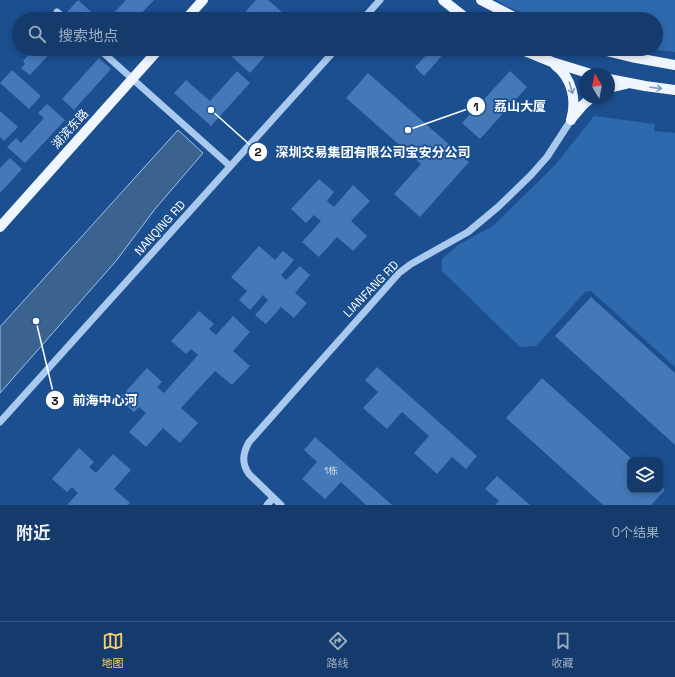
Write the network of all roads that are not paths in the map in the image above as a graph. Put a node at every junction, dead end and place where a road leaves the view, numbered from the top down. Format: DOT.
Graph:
graph roads {
  1 [pos="203,0"];
  2 [pos="380,0"];
  3 [pos="443,0"];
  4 [pos="481,0"];
  5 [pos="192,12"];
  6 [pos="369,12"];
  7 [pos="458,12"];
  8 [pos="500,12"];
  9 [pos="107,56"];
  10 [pos="153,56"];
  11 [pos="330,56"];
  12 [pos="538,56"];
  13 [pos="627,56"];
  14 [pos="552,62"];
  15 [pos="675,66"];
  16 [pos="579,70"];
  17 [pos="132,79"];
  18 [pos="615,80"];
  19 [pos="630,83"];
  20 [pos="615,87"];
  21 [pos="675,90"];
  22 [pos="584,104"];
  23 [pos="571,120"];
  24 [pos="230,166"];
  25 [pos="0,227"];
  26 [pos="0,422"];
  27 [pos="274,498"];
  28 [pos="267,505"];
  29 [pos="281,505"];
  1 -- 5 [label="main road"];
  2 -- 6 [label="street"];
  3 -- 7 [label="main road"];
  4 -- 8 [label="main road"];
  9 -- 17 [label="street"];
  10 -- 17 [label="main road, 湖滨东路"];
  11 -- 24 [label="street, NANQING RD"];
  12 -- 14 [label="main road"];
  13 -- 15 [label="main road"];
  14 -- 16 [label="main road"];
  14 -- 23 [label="main road, one-way"];
  17 -- 24 [label="street"];
  17 -- 25 [label="main road, 湖滨东路"];
  18 -- 19 [label="main road"];
  19 -- 20 [label="main road"];
  19 -- 21 [label="main road, one-way"];
  22 -- 23 [label="main road"];
  23 -- 27 [label="street, LIANFANG RD"];
  24 -- 26 [label="street, NANQING RD"];
  27 -- 28 [label="street"];
  27 -- 29 [label="street, LIANFANG RD"];
}
